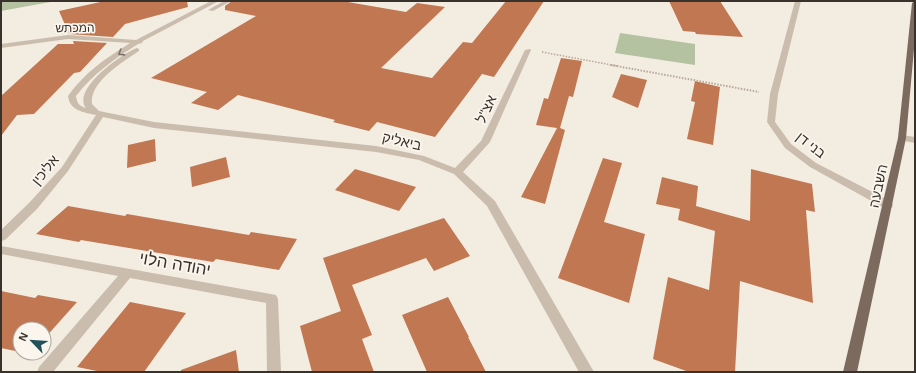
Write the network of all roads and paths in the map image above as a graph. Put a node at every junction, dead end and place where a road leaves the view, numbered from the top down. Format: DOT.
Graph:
graph roads {
  1 [pos="216,1"];
  2 [pos="228,1"];
  3 [pos="798,1"];
  4 [pos="915,3"];
  5 [pos="913,37"];
  6 [pos="140,42"];
  7 [pos="150,43"];
  8 [pos="1,46"];
  9 [pos="528,50"];
  10 [pos="774,94"];
  11 [pos="101,114"];
  12 [pos="902,138"];
  13 [pos="915,140"];
  14 [pos="457,172"];
  15 [pos="888,205"];
  16 [pos="1,237"];
  17 [pos="1,250"];
  18 [pos="126,273"];
  19 [pos="44,372"];
  20 [pos="274,372"];
  21 [pos="587,372"];
  22 [pos="850,372"];
  1 -- 6 [label="street, ביאליק"];
  2 -- 7 [label="street, ביאליק"];
  3 -- 10 [label="street, בני דן"];
  4 -- 5 [label="main road, השבעה"];
  5 -- 12 [label="main road, השבעה"];
  6 -- 7 [label="street, המכתש"];
  6 -- 8 [label="street, המכתש"];
  6 -- 11 [label="street, ביאליק, one-way"];
  7 -- 11 [label="street, ביאליק"];
  9 -- 10 [label="path"];
  9 -- 14 [label="street, אצ\"ל"];
  10 -- 15 [label="street, בני דן"];
  11 -- 14 [label="street, ביאליק"];
  11 -- 16 [label="street, אליכין"];
  12 -- 13 [label="street"];
  12 -- 15 [label="main road, השבעה"];
  14 -- 21 [label="street, ביאליק"];
  15 -- 22 [label="main road, השבעה"];
  17 -- 18 [label="street, יהודה הלוי"];
  18 -- 19 [label="street"];
  18 -- 20 [label="street, יהודה הלוי"];
}
